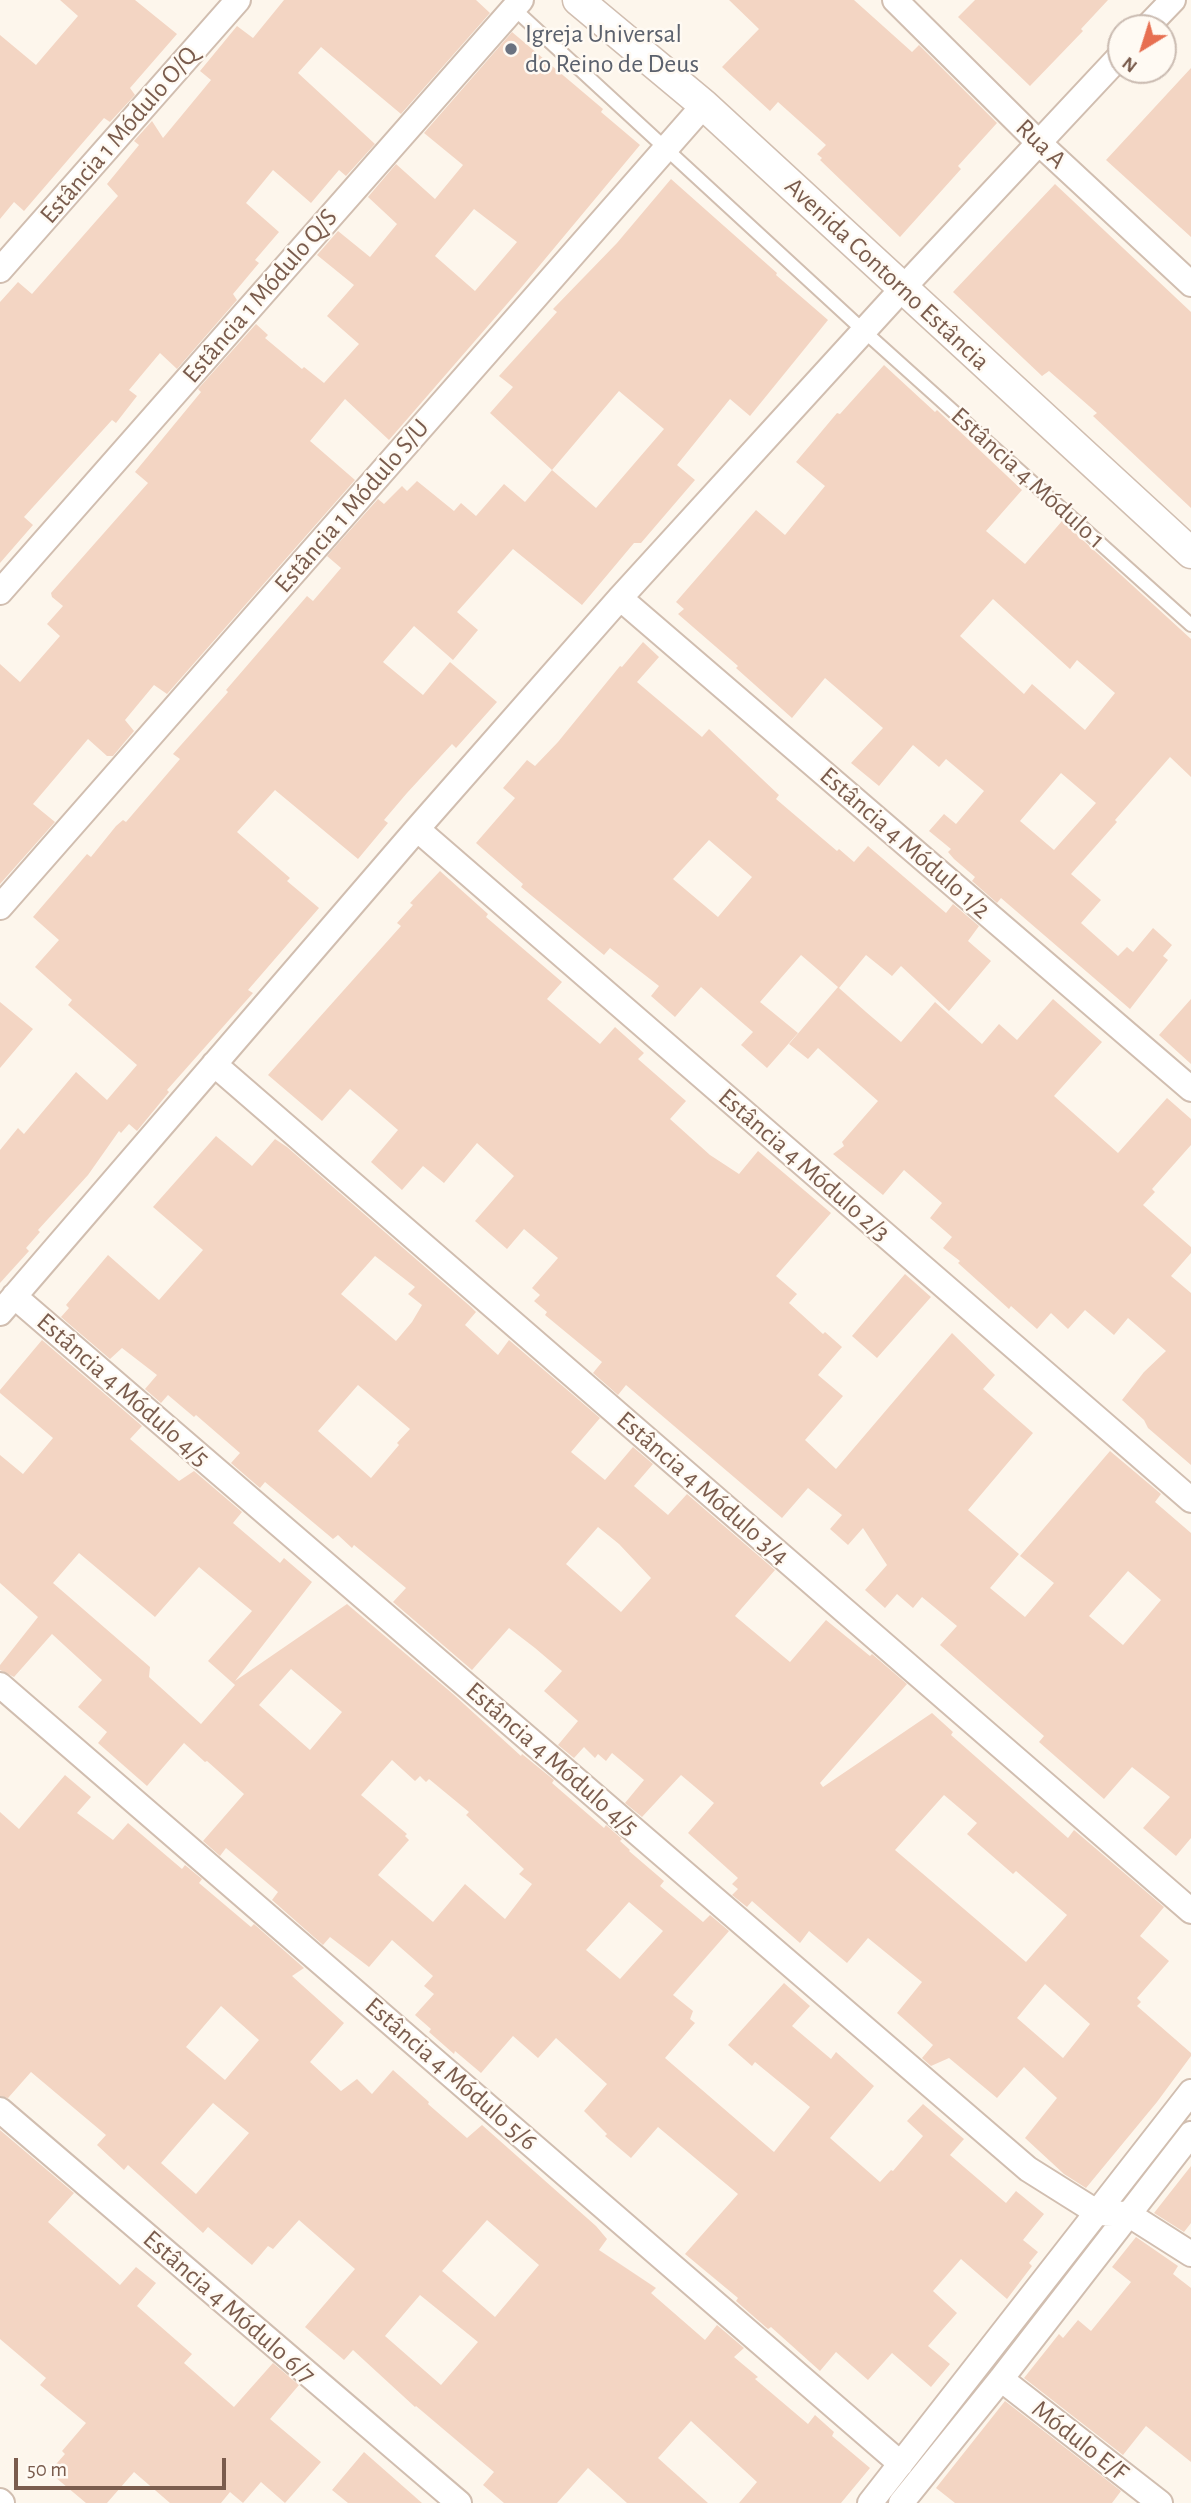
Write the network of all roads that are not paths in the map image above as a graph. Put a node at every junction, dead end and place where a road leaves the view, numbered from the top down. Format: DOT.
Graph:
graph roads {
  1 [pos="238,0"];
  2 [pos="578,0"];
  3 [pos="895,0"];
  4 [pos="1173,0"];
  5 [pos="513,3"];
  6 [pos="1160,14"];
  7 [pos="1107,70"];
  8 [pos="704,105"];
  9 [pos="1038,142"];
  10 [pos="666,148"];
  11 [pos="0,270"];
  12 [pos="1191,284"];
  13 [pos="902,289"];
  14 [pos="865,332"];
  15 [pos="1191,553"];
  16 [pos="0,592"];
  17 [pos="620,598"];
  18 [pos="1191,625"];
  19 [pos="417,829"];
  20 [pos="0,907"];
  21 [pos="214,1064"];
  22 [pos="1191,1089"];
  23 [pos="7,1305"];
  24 [pos="1191,1500"];
  25 [pos="0,1685"];
  26 [pos="1191,1911"];
  27 [pos="1191,2092"];
  28 [pos="0,2110"];
  29 [pos="1191,2134"];
  30 [pos="1098,2213"];
  31 [pos="1128,2214"];
  32 [pos="1191,2254"];
  33 [pos="1001,2379"];
  34 [pos="901,2464"];
  35 [pos="459,2503"];
  36 [pos="870,2503"];
  37 [pos="901,2503"];
  38 [pos="1160,2503"];
  1 -- 11 [label="street, Estância 1 Módulo O/Q"];
  2 -- 8 [label="street, Avenida Contorno Estância"];
  3 -- 9 [label="street, Rua A"];
  4 -- 6 [label="street"];
  5 -- 10 [label="lane, Estância 4 Módulo 1"];
  5 -- 16 [label="street, Estância 1 Módulo Q/S"];
  7 -- 9 [label="street"];
  8 -- 10 [label="street, Estância 1 Módulo S/U"];
  8 -- 13 [label="street, Avenida Contorno Estância"];
  9 -- 12 [label="street, Rua A"];
  9 -- 13 [label="street"];
  10 -- 14 [label="lane, Estância 4 Módulo 1"];
  10 -- 20 [label="street, Estância 1 Módulo S/U"];
  13 -- 14 [label="street"];
  13 -- 15 [label="street, Avenida Contorno Estância"];
  14 -- 17 [label="street"];
  14 -- 18 [label="lane, Estância 4 Módulo 1"];
  17 -- 19 [label="street"];
  17 -- 22 [label="street, Estância 4 Módulo 1/2"];
  19 -- 21 [label="street"];
  19 -- 24 [label="street, Estância 4 Módulo 2/3"];
  21 -- 23 [label="street"];
  21 -- 26 [label="street, Estância 4 Módulo 3/4"];
  23 -- 30 [label="street, Estância 4 Módulo 4/5"];
  25 -- 34 [label="street, Estância 4 Módulo 5/6"];
  27 -- 30 [label="street"];
  28 -- 35 [label="street, Estância 4 Módulo 6/7"];
  29 -- 31 [label="street"];
  30 -- 31 [label="street"];
  30 -- 34 [label="street"];
  31 -- 32 [label="street"];
  31 -- 33 [label="street"];
  33 -- 37 [label="street"];
  33 -- 38 [label="street, Módulo E/F"];
  34 -- 36 [label="street"];
}
